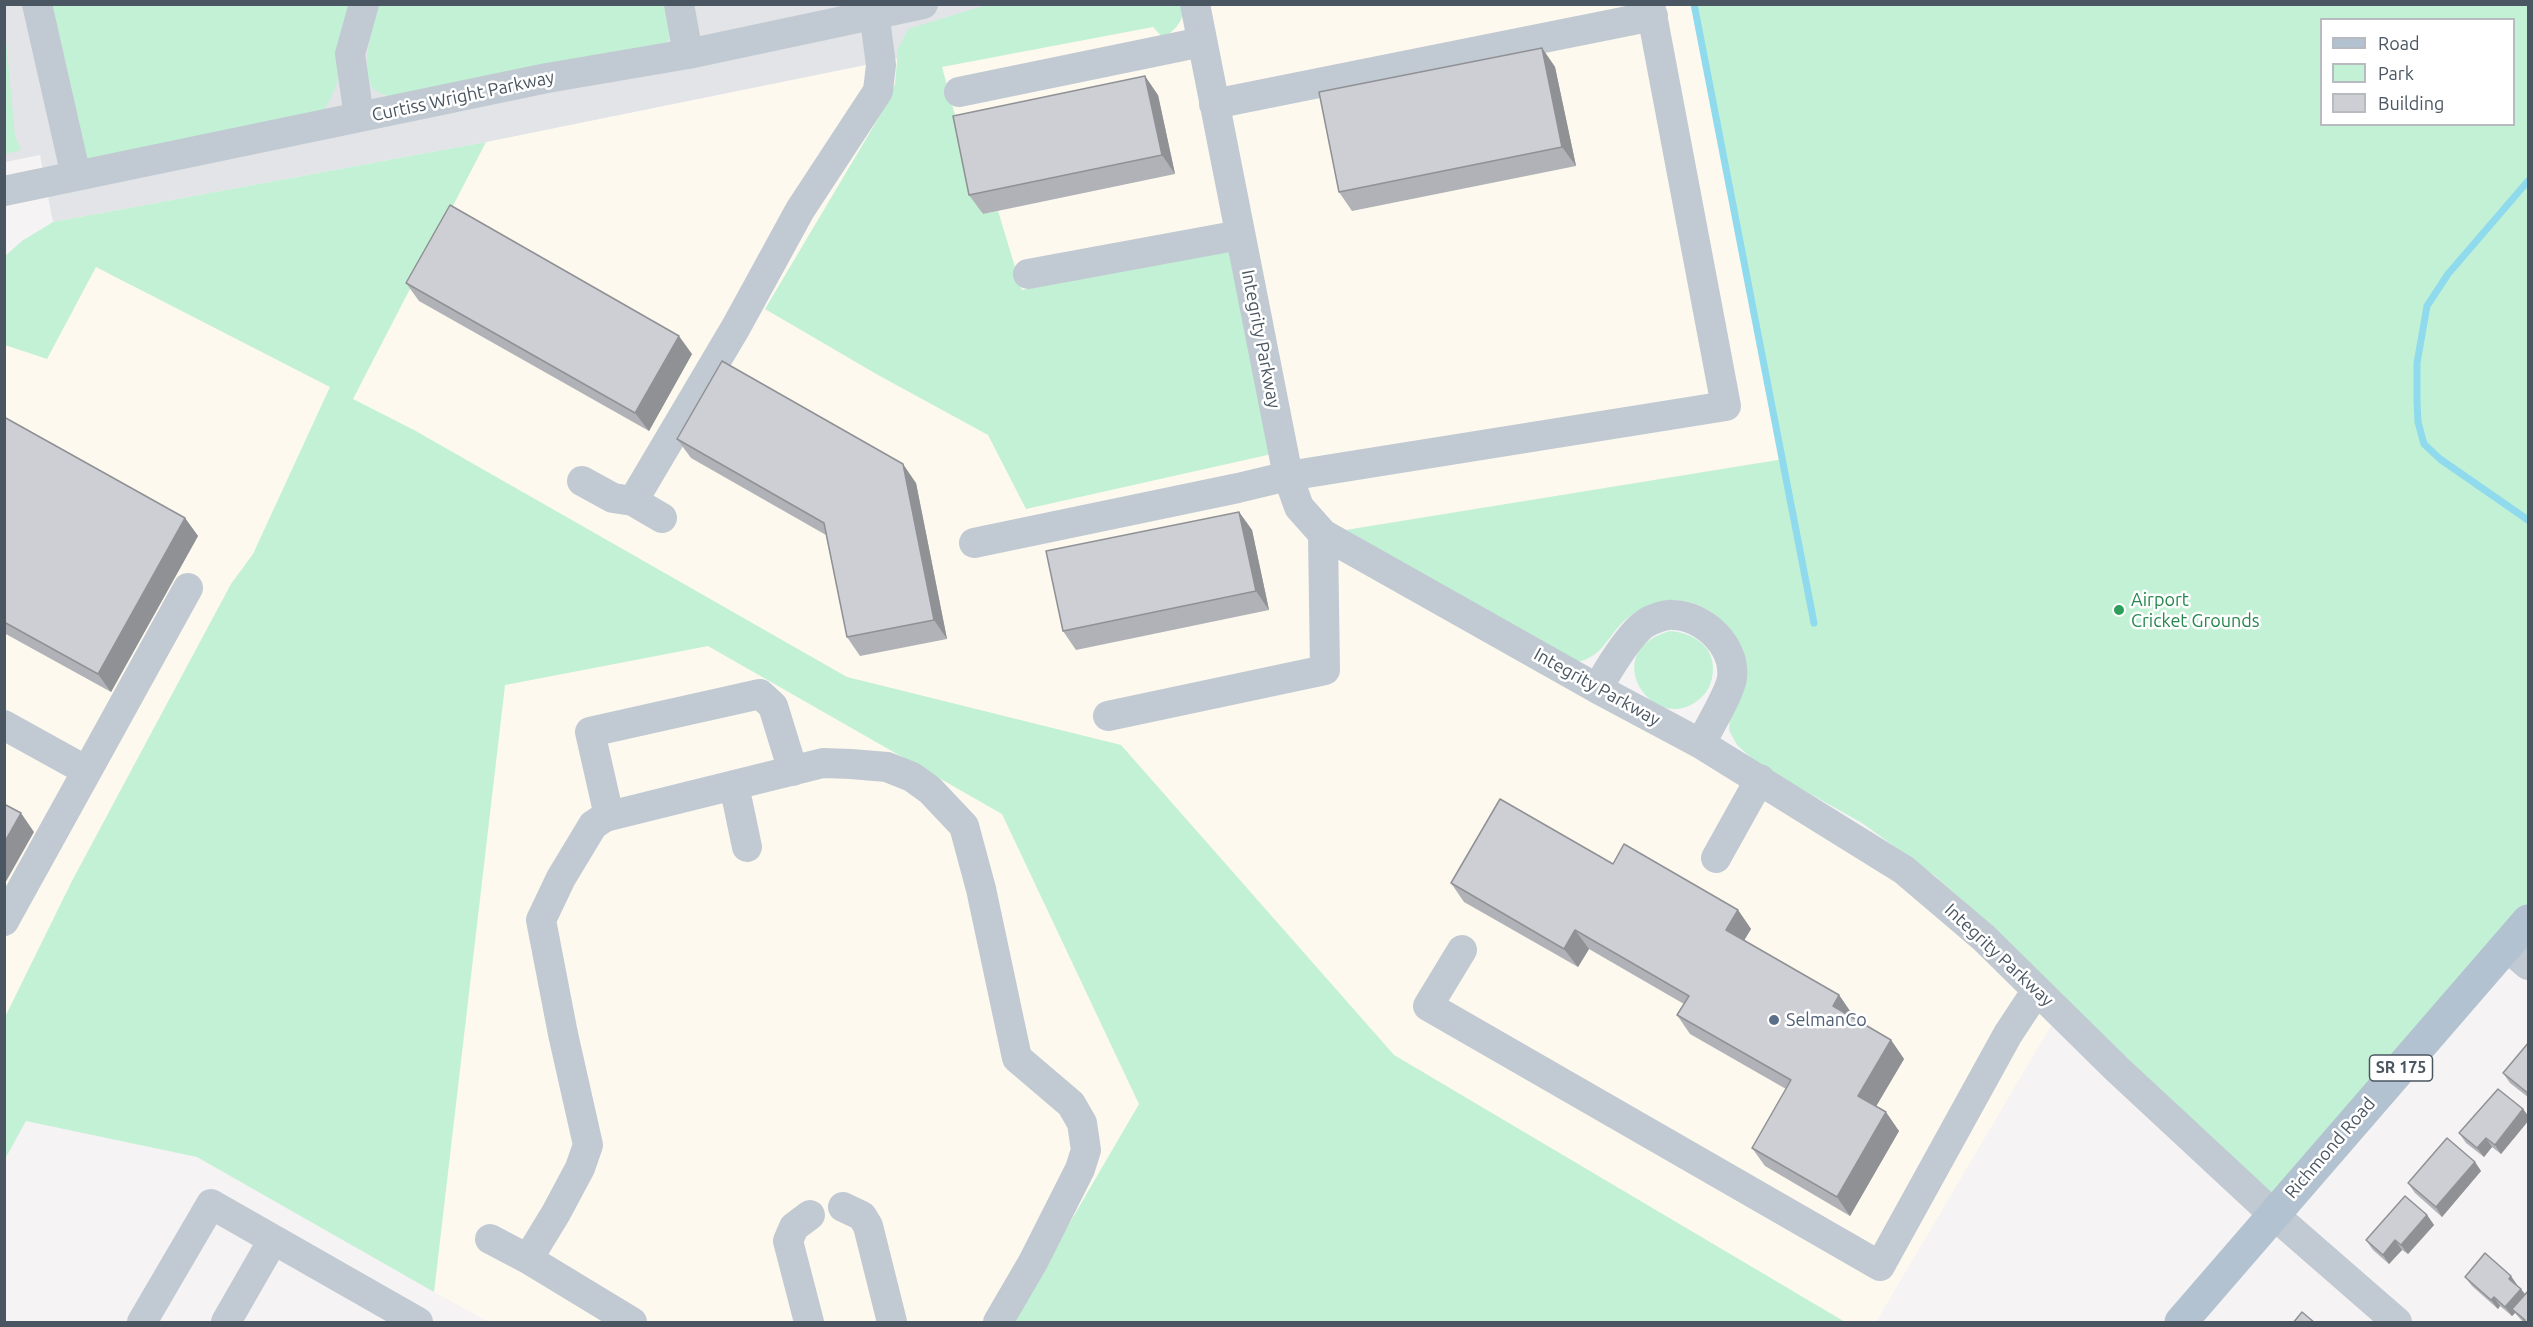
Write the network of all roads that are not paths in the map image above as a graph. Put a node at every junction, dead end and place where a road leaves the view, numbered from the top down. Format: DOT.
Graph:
graph roads {
  1 [pos="37,4"];
  2 [pos="364,4"];
  3 [pos="679,4"];
  4 [pos="923,4"];
  5 [pos="1195,4"];
  6 [pos="874,9"];
  7 [pos="1652,10"];
  8 [pos="1202,42"];
  9 [pos="688,54"];
  10 [pos="959,92"];
  11 [pos="1214,104"];
  12 [pos="359,117"];
  13 [pos="76,176"];
  14 [pos="4,191"];
  15 [pos="1240,235"];
  16 [pos="1028,274"];
  17 [pos="1288,476"];
  18 [pos="582,481"];
  19 [pos="633,501"];
  20 [pos="662,518"];
  21 [pos="1323,534"];
  22 [pos="974,543"];
  23 [pos="188,588"];
  24 [pos="1598,689"];
  25 [pos="1108,716"];
  26 [pos="4,725"];
  27 [pos="1701,744"];
  28 [pos="87,771"];
  29 [pos="793,771"];
  30 [pos="1760,779"];
  31 [pos="734,785"];
  32 [pos="609,816"];
  33 [pos="747,847"];
  34 [pos="1716,858"];
  35 [pos="4,921"];
  36 [pos="2529,921"];
  37 [pos="1462,950"];
  38 [pos="2517,956"];
  39 [pos="2037,990"];
  40 [pos="843,1207"];
  41 [pos="2272,1214"];
  42 [pos="810,1215"];
  43 [pos="490,1239"];
  44 [pos="273,1240"];
  45 [pos="528,1259"];
  46 [pos="142,1323"];
  47 [pos="226,1323"];
  48 [pos="418,1323"];
  49 [pos="632,1323"];
  50 [pos="809,1323"];
  51 [pos="892,1323"];
  52 [pos="998,1323"];
  53 [pos="2181,1323"];
  54 [pos="2397,1323"];
  1 -- 13 [label="street"];
  2 -- 12 [label="street"];
  3 -- 9 [label="street"];
  4 -- 6 [label="street, Curtiss Wright Parkway"];
  5 -- 8 [label="street, Integrity Parkway"];
  6 -- 9 [label="street, Curtiss Wright Parkway"];
  6 -- 19 [label="street"];
  7 -- 11 [label="street"];
  7 -- 17 [label="street"];
  8 -- 10 [label="street"];
  8 -- 11 [label="street, Integrity Parkway"];
  9 -- 12 [label="street, Curtiss Wright Parkway"];
  11 -- 15 [label="street, Integrity Parkway"];
  12 -- 13 [label="street, Curtiss Wright Parkway"];
  13 -- 14 [label="street, Curtiss Wright Parkway"];
  15 -- 16 [label="street"];
  15 -- 17 [label="street, Integrity Parkway"];
  17 -- 21 [label="street, Integrity Parkway"];
  17 -- 22 [label="street"];
  18 -- 19 [label="street"];
  19 -- 20 [label="street"];
  21 -- 24 [label="street, Integrity Parkway"];
  21 -- 25 [label="street"];
  23 -- 28 [label="street"];
  24 -- 27 [label="street, Integrity Parkway"];
  24 -- 27 [label="street"];
  26 -- 28 [label="street"];
  27 -- 30 [label="street, Integrity Parkway"];
  28 -- 35 [label="street"];
  29 -- 31 [label="street"];
  29 -- 32 [label="street"];
  29 -- 52 [label="street"];
  30 -- 34 [label="street"];
  30 -- 39 [label="street, Integrity Parkway"];
  31 -- 32 [label="street"];
  31 -- 33 [label="street"];
  32 -- 45 [label="street"];
  36 -- 38 [label="main road, Richmond Road / SR 175"];
  37 -- 39 [label="street"];
  38 -- 41 [label="main road, Richmond Road / SR 175"];
  39 -- 41 [label="street, Integrity Parkway"];
  40 -- 51 [label="street"];
  41 -- 53 [label="main road, Richmond Road / SR 175"];
  41 -- 54 [label="street, Integrity Parkway"];
  42 -- 50 [label="street"];
  43 -- 45 [label="street"];
  44 -- 46 [label="street"];
  44 -- 47 [label="street"];
  44 -- 48 [label="street"];
  45 -- 49 [label="street"];
}
